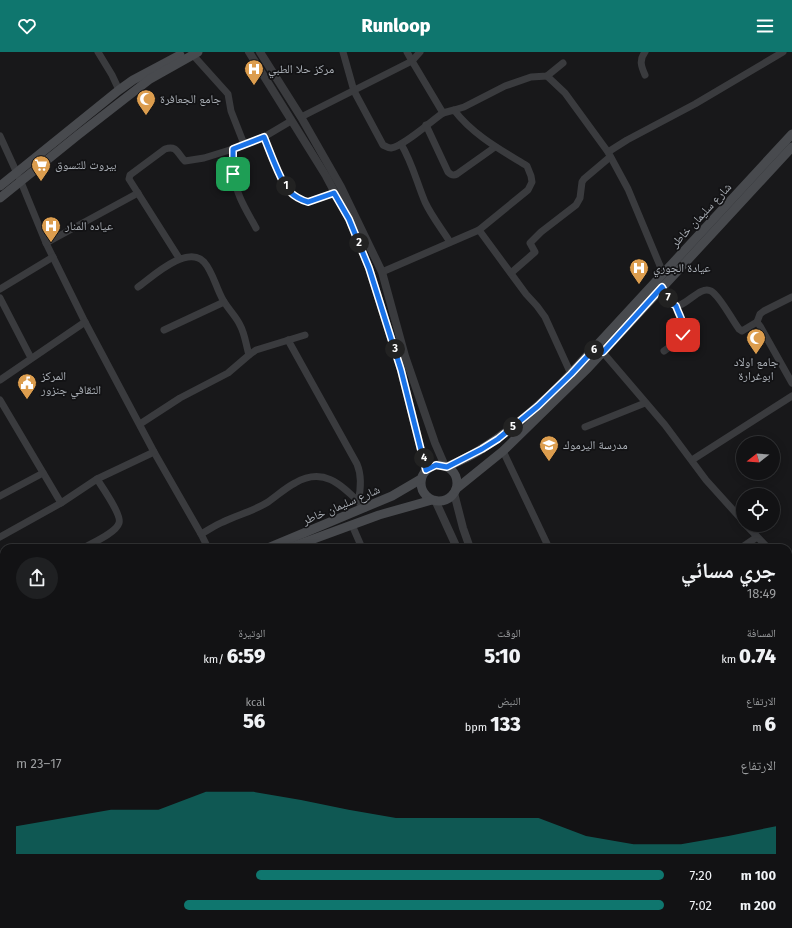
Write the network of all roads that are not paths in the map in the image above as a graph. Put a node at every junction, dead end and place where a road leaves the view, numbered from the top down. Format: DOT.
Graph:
graph roads {
  1 [pos="98,52"];
  2 [pos="249,52"];
  3 [pos="260,52"];
  4 [pos="343,52"];
  5 [pos="408,52"];
  6 [pos="420,52"];
  7 [pos="645,52"];
  8 [pos="783,52"];
  9 [pos="192,53"];
  10 [pos="412,61"];
  11 [pos="563,63"];
  12 [pos="645,75"];
  13 [pos="547,76"];
  14 [pos="120,90"];
  15 [pos="354,91"];
  16 [pos="454,110"];
  17 [pos="443,113"];
  18 [pos="300,117"];
  19 [pos="291,121"];
  20 [pos="426,125"];
  21 [pos="792,134"];
  22 [pos="0,136"];
  23 [pos="264,137"];
  24 [pos="244,144"];
  25 [pos="401,144"];
  26 [pos="495,147"];
  27 [pos="792,147"];
  28 [pos="233,149"];
  29 [pos="609,154"];
  30 [pos="16,172"];
  31 [pos="21,182"];
  32 [pos="0,186"];
  33 [pos="138,193"];
  34 [pos="334,193"];
  35 [pos="0,198"];
  36 [pos="256,228"];
  37 [pos="479,230"];
  38 [pos="450,242"];
  39 [pos="46,243"];
  40 [pos="53,257"];
  41 [pos="179,258"];
  42 [pos="382,272"];
  43 [pos="511,273"];
  44 [pos="663,274"];
  45 [pos="138,287"];
  46 [pos="662,287"];
  47 [pos="0,289"];
  48 [pos="792,297"];
  49 [pos="0,298"];
  50 [pos="224,302"];
  51 [pos="676,306"];
  52 [pos="85,322"];
  53 [pos="757,322"];
  54 [pos="164,330"];
  55 [pos="305,335"];
  56 [pos="288,340"];
  57 [pos="600,349"];
  58 [pos="664,351"];
  59 [pos="249,354"];
  60 [pos="32,358"];
  61 [pos="571,374"];
  62 [pos="0,380"];
  63 [pos="792,384"];
  64 [pos="792,396"];
  65 [pos="0,400"];
  66 [pos="645,403"];
  67 [pos="140,424"];
  68 [pos="585,427"];
  69 [pos="503,451"];
  70 [pos="154,452"];
  71 [pos="692,460"];
  72 [pos="446,467"];
  73 [pos="426,470"];
  74 [pos="43,473"];
  75 [pos="97,479"];
  76 [pos="421,479"];
  77 [pos="455,491"];
  78 [pos="0,496"];
  79 [pos="433,500"];
  80 [pos="61,503"];
  81 [pos="362,505"];
  82 [pos="736,514"];
  83 [pos="352,525"];
  84 [pos="752,532"];
  85 [pos="201,534"];
  86 [pos="0,537"];
  87 [pos="757,537"];
  88 [pos="90,544"];
  89 [pos="206,544"];
  90 [pos="277,544"];
  91 [pos="300,544"];
  92 [pos="360,544"];
  93 [pos="455,544"];
  94 [pos="469,544"];
  95 [pos="547,544"];
  96 [pos="747,544"];
  97 [pos="764,544"];
  1 -- 14 [label="street"];
  2 -- 19 [label="street"];
  3 -- 18 [label="street"];
  4 -- 15 [label="street"];
  5 -- 10 [label="street"];
  6 -- 10 [label="street"];
  7 -- 12 [label="street"];
  8 -- 29 [label="street"];
  9 -- 14 [label="main road"];
  9 -- 24 [label="street"];
  9 -- 31 [label="main road"];
  10 -- 15 [label="street"];
  10 -- 17 [label="street"];
  11 -- 13 [label="street"];
  13 -- 16 [label="street"];
  13 -- 29 [label="street"];
  14 -- 30 [label="main road"];
  15 -- 18 [label="street"];
  15 -- 25 [label="street"];
  16 -- 17 [label="street"];
  16 -- 26 [label="street"];
  17 -- 20 [label="street"];
  18 -- 42 [label="street"];
  19 -- 23 [label="street"];
  19 -- 34 [label="street"];
  20 -- 25 [label="street"];
  20 -- 26 [label="street"];
  21 -- 44 [label="main road, شارع سليمان خاطر"];
  22 -- 30 [label="street"];
  23 -- 24 [label="street"];
  23 -- 34 [label="street"];
  24 -- 28 [label="street"];
  25 -- 38 [label="street"];
  26 -- 37 [label="street"];
  27 -- 46 [label="main road, شارع سليمان خاطر"];
  28 -- 33 [label="street"];
  28 -- 36 [label="street"];
  29 -- 43 [label="street"];
  29 -- 44 [label="street"];
  30 -- 31 [label="street"];
  30 -- 32 [label="main road"];
  31 -- 35 [label="main road"];
  31 -- 39 [label="street"];
  33 -- 39 [label="street"];
  33 -- 41 [label="street"];
  34 -- 73 [label="street"];
  37 -- 38 [label="street"];
  37 -- 43 [label="street"];
  38 -- 42 [label="street"];
  39 -- 40 [label="street"];
  40 -- 47 [label="street"];
  40 -- 52 [label="street"];
  41 -- 45 [label="street"];
  41 -- 50 [label="street"];
  42 -- 72 [label="street"];
  43 -- 61 [label="street"];
  44 -- 57 [label="main road, شارع سليمان خاطر"];
  46 -- 51 [label="street"];
  46 -- 57 [label="main road, شارع سليمان خاطر"];
  48 -- 53 [label="street"];
  49 -- 60 [label="street"];
  50 -- 54 [label="street"];
  50 -- 59 [label="street"];
  51 -- 53 [label="street"];
  51 -- 58 [label="street"];
  52 -- 60 [label="street"];
  52 -- 67 [label="street"];
  53 -- 63 [label="street"];
  55 -- 56 [label="street"];
  56 -- 59 [label="street"];
  56 -- 81 [label="street"];
  57 -- 61 [label="main road, شارع سليمان خاطر"];
  57 -- 66 [label="street"];
  57 -- 69 [label="main road, شارع سليمان خاطر"];
  59 -- 67 [label="street"];
  60 -- 62 [label="street"];
  61 -- 72 [label="main road, شارع سليمان خاطر"];
  64 -- 71 [label="street"];
  65 -- 74 [label="street"];
  66 -- 68 [label="street"];
  66 -- 71 [label="street"];
  67 -- 70 [label="street"];
  69 -- 77 [label="main road, شارع سليمان خاطر"];
  69 -- 95 [label="street"];
  70 -- 75 [label="street"];
  70 -- 85 [label="street"];
  71 -- 82 [label="street"];
  72 -- 73 [label="main road"];
  72 -- 77 [label="main road"];
  73 -- 76 [label="main road"];
  74 -- 78 [label="street"];
  74 -- 80 [label="street"];
  75 -- 80 [label="street"];
  75 -- 88 [label="street"];
  76 -- 79 [label="main road"];
  76 -- 81 [label="main road, شارع سليمان خاطر"];
  77 -- 79 [label="main road"];
  77 -- 94 [label="street"];
  79 -- 83 [label="main road, شارع سليمان خاطر"];
  79 -- 93 [label="street"];
  80 -- 86 [label="street"];
  81 -- 85 [label="street"];
  81 -- 90 [label="main road, شارع سليمان خاطر"];
  83 -- 91 [label="main road, شارع سليمان خاطر"];
  83 -- 92 [label="street"];
  84 -- 87 [label="street"];
  85 -- 89 [label="street"];
  87 -- 96 [label="street"];
  87 -- 97 [label="street"];
}
